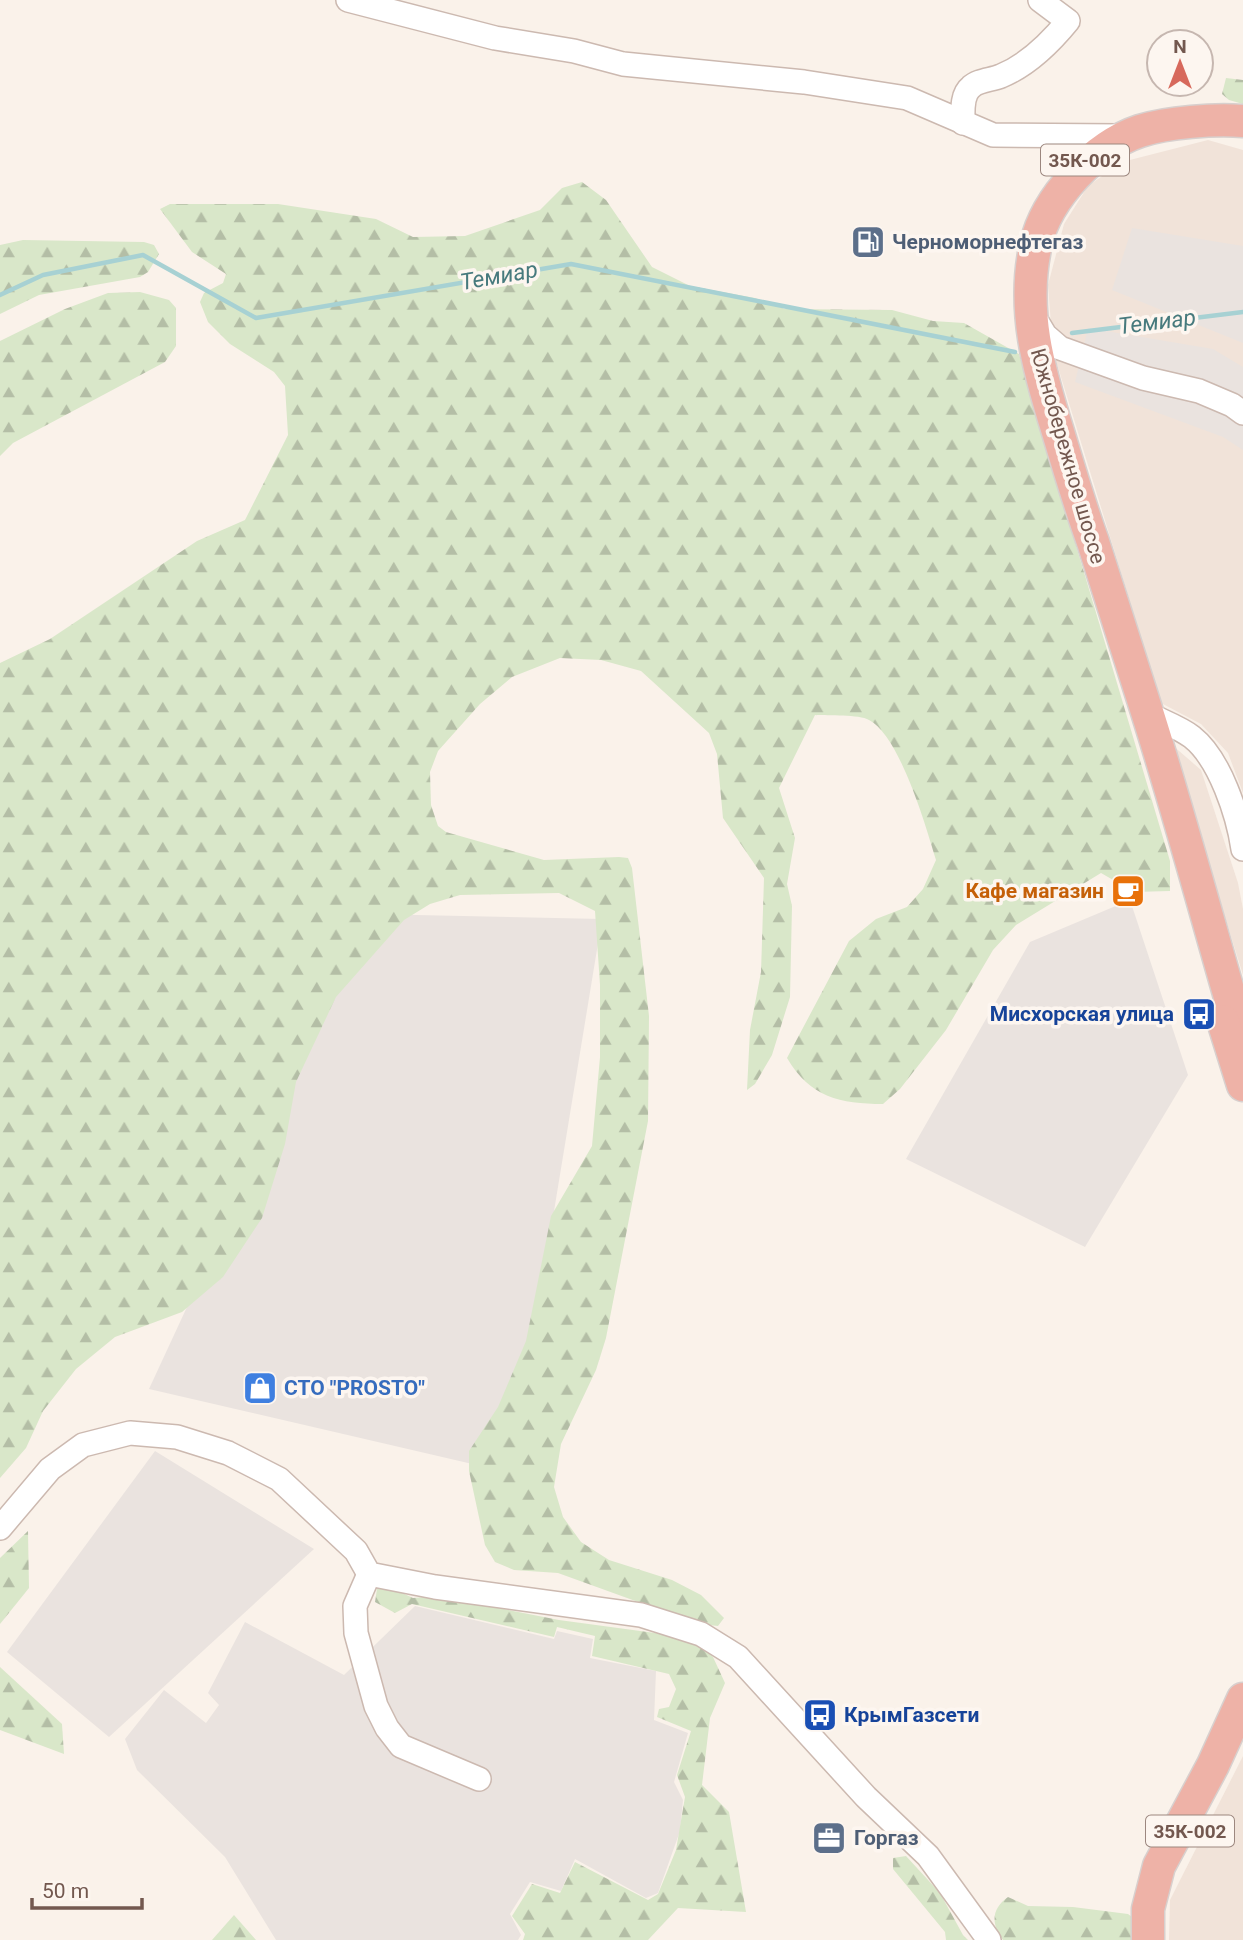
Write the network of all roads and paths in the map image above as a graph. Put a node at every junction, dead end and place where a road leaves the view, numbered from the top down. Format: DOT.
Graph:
graph roads {
  1 [pos="348,0"];
  2 [pos="1040,0"];
  3 [pos="1243,120"];
  4 [pos="963,123"];
  5 [pos="1120,136"];
  6 [pos="1027,313"];
  7 [pos="1243,413"];
  8 [pos="1140,716"];
  9 [pos="1243,849"];
  10 [pos="1243,1042"];
  11 [pos="1243,1084"];
  12 [pos="0,1528"];
  13 [pos="369,1574"];
  14 [pos="1243,1699"];
  15 [pos="1243,1731"];
  16 [pos="479,1779"];
  17 [pos="989,1940"];
  18 [pos="1148,1940"];
  19 [pos="1159,1940"];
  1 -- 4 [label="street"];
  2 -- 4 [label="street"];
  3 -- 5 [label="highway, Южнобережное шоссе / 35К-002"];
  3 -- 6 [label="highway, Южнобережное шоссе / 35К-002"];
  4 -- 5 [label="street"];
  5 -- 6 [label="highway, Южнобережное шоссе / 35К-002"];
  6 -- 7 [label="street"];
  6 -- 8 [label="highway, Южнобережное шоссе"];
  8 -- 9 [label="street"];
  8 -- 10 [label="highway, Южнобережное шоссе"];
  8 -- 11 [label="highway, Южнобережное шоссе"];
  12 -- 13 [label="street"];
  13 -- 16 [label="street"];
  13 -- 17 [label="street"];
  14 -- 18 [label="highway"];
  15 -- 19 [label="highway, 35К-002"];
}
